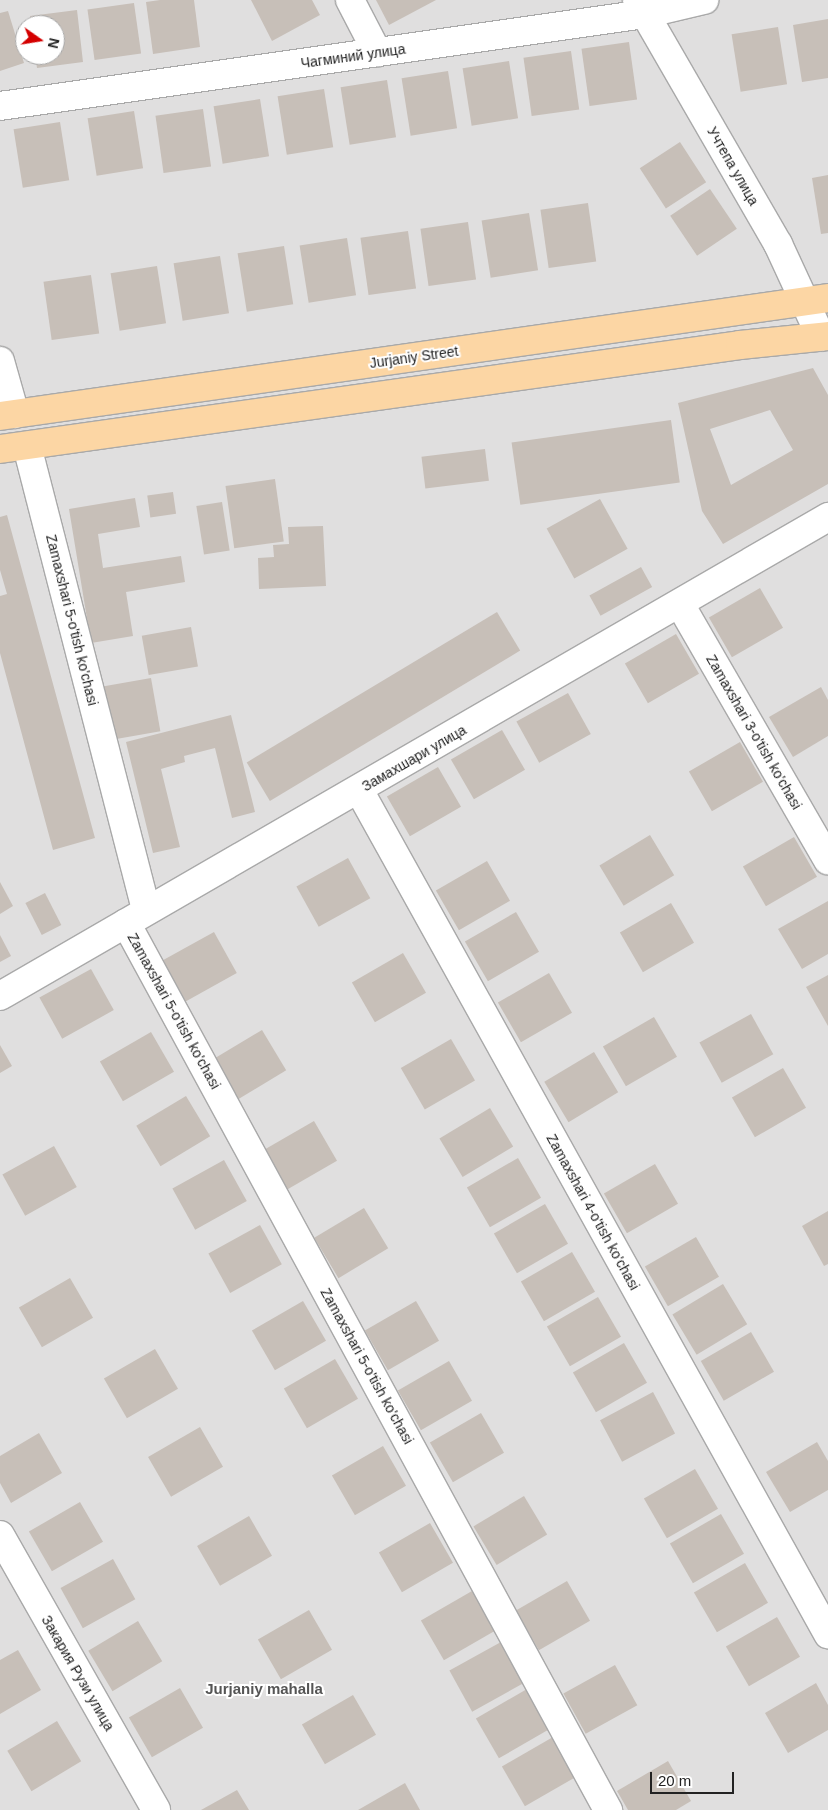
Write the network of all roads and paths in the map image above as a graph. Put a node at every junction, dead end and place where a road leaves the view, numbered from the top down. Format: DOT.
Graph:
graph roads {
  1 [pos="350,0"];
  2 [pos="704,0"];
  3 [pos="641,7"];
  4 [pos="376,52"];
  5 [pos="0,106"];
  6 [pos="817,300"];
  7 [pos="824,336"];
  8 [pos="0,362"];
  9 [pos="7,415"];
  10 [pos="27,446"];
  11 [pos="0,449"];
  12 [pos="828,517"];
  13 [pos="680,604"];
  14 [pos="359,790"];
  15 [pos="828,860"];
  16 [pos="136,917"];
  17 [pos="0,996"];
  18 [pos="0,1535"];
  19 [pos="828,1634"];
  20 [pos="156,1810"];
  21 [pos="608,1810"];
  1 -- 4 [label="street"];
  2 -- 3 [label="street, Чагминий улица"];
  3 -- 4 [label="street, Чагминий улица"];
  3 -- 6 [label="street, Учтепа улица"];
  4 -- 5 [label="street, Чагминий улица"];
  6 -- 7 [label="street, Учтепа улица"];
  6 -- 9 [label="main road, Jurjaniy Street"];
  7 -- 10 [label="main road"];
  8 -- 9 [label="street"];
  10 -- 11 [label="main road"];
  10 -- 16 [label="street, Zamaxshari 5-o'tish ko'chasi"];
  12 -- 13 [label="street, Замахшари улица"];
  13 -- 14 [label="street, Замахшари улица"];
  13 -- 15 [label="street, Zamaxshari 3-o'tish ko'chasi"];
  14 -- 16 [label="street, Замахшари улица"];
  14 -- 19 [label="street, Zamaxshari 4-o'tish ko'chasi"];
  16 -- 17 [label="street, Замахшари улица"];
  16 -- 21 [label="street, Zamaxshari 5-o'tish ko'chasi"];
  18 -- 20 [label="street, Закария Рузи улица"];
}
